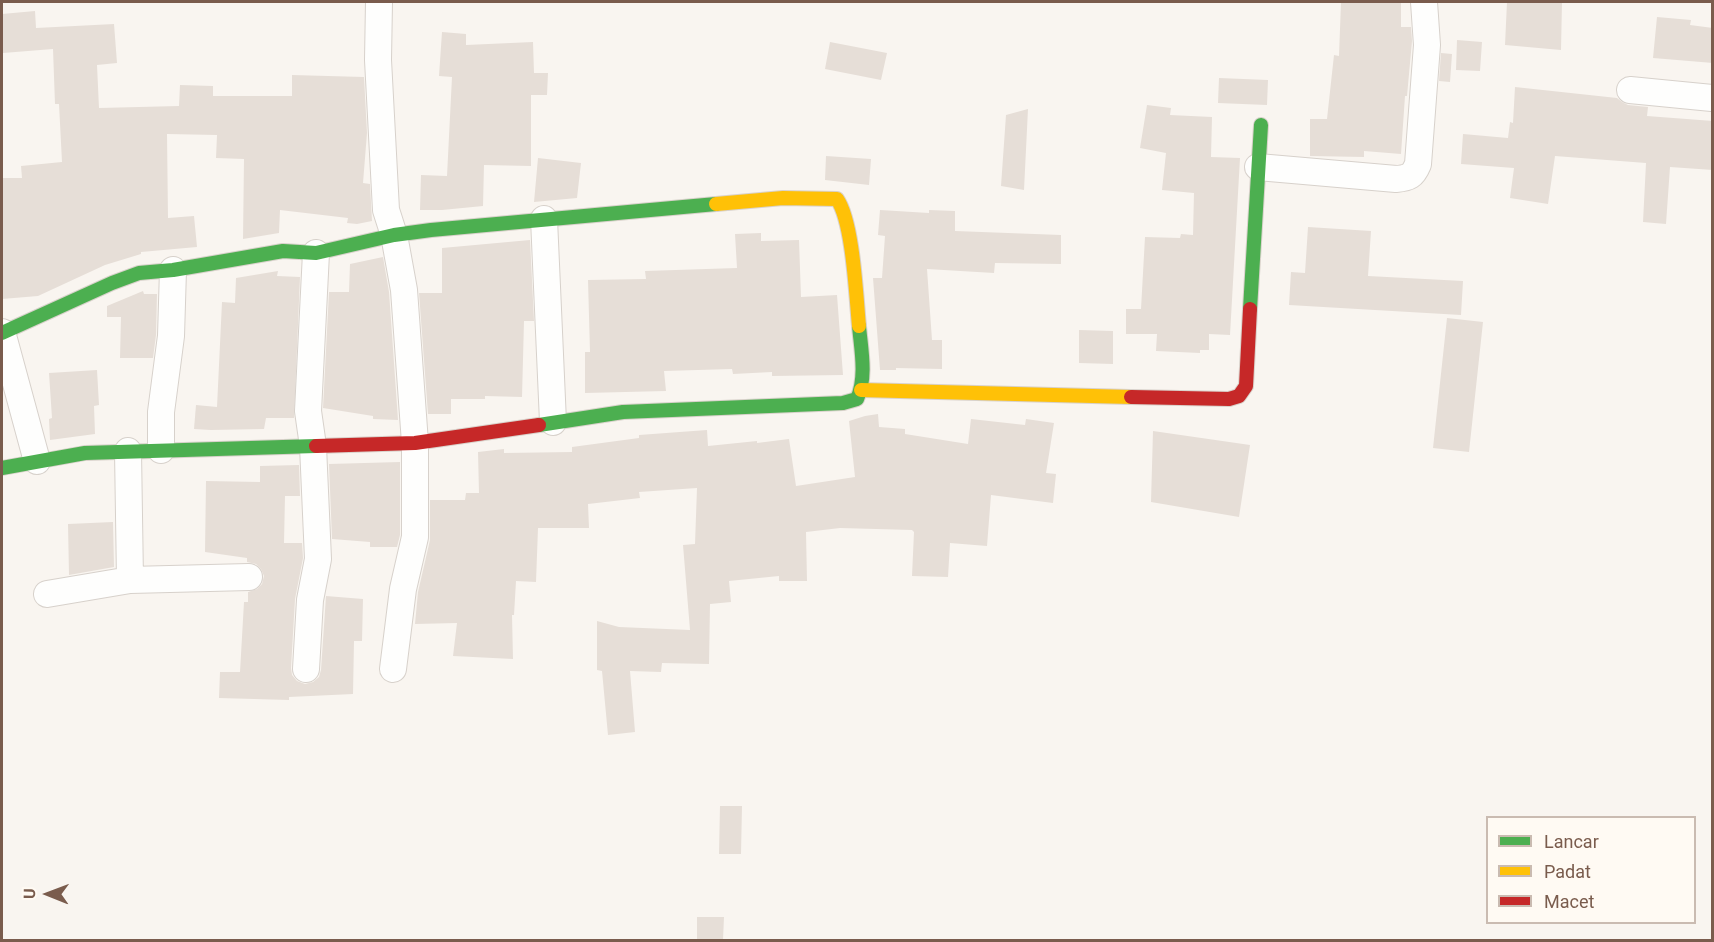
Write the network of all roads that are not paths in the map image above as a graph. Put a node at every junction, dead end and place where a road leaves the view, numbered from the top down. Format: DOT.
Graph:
graph roads {
  1 [pos="379,2"];
  2 [pos="1424,2"];
  3 [pos="1630,90"];
  4 [pos="1713,98"];
  5 [pos="1261,124"];
  6 [pos="1258,167"];
  7 [pos="544,219"];
  8 [pos="394,235"];
  9 [pos="316,253"];
  10 [pos="173,270"];
  11 [pos="2,332"];
  12 [pos="861,390"];
  13 [pos="553,422"];
  14 [pos="414,443"];
  15 [pos="313,446"];
  16 [pos="161,450"];
  17 [pos="128,451"];
  18 [pos="37,461"];
  19 [pos="2,468"];
  20 [pos="249,577"];
  21 [pos="130,580"];
  22 [pos="47,594"];
  23 [pos="306,669"];
  24 [pos="393,669"];
  1 -- 8 [label="street"];
  2 -- 6 [label="street"];
  3 -- 4 [label="street"];
  5 -- 6 [label="street"];
  6 -- 12 [label="street"];
  7 -- 8 [label="street"];
  7 -- 12 [label="street"];
  7 -- 13 [label="street"];
  8 -- 9 [label="street"];
  8 -- 14 [label="street"];
  9 -- 10 [label="street"];
  9 -- 15 [label="street"];
  10 -- 11 [label="street"];
  10 -- 16 [label="street"];
  11 -- 18 [label="street"];
  12 -- 13 [label="street"];
  13 -- 14 [label="street"];
  14 -- 15 [label="street"];
  14 -- 24 [label="street"];
  15 -- 16 [label="street"];
  15 -- 23 [label="street"];
  16 -- 17 [label="street"];
  17 -- 18 [label="street"];
  17 -- 21 [label="street"];
  18 -- 19 [label="street"];
  20 -- 21 [label="street"];
  21 -- 22 [label="street"];
}
